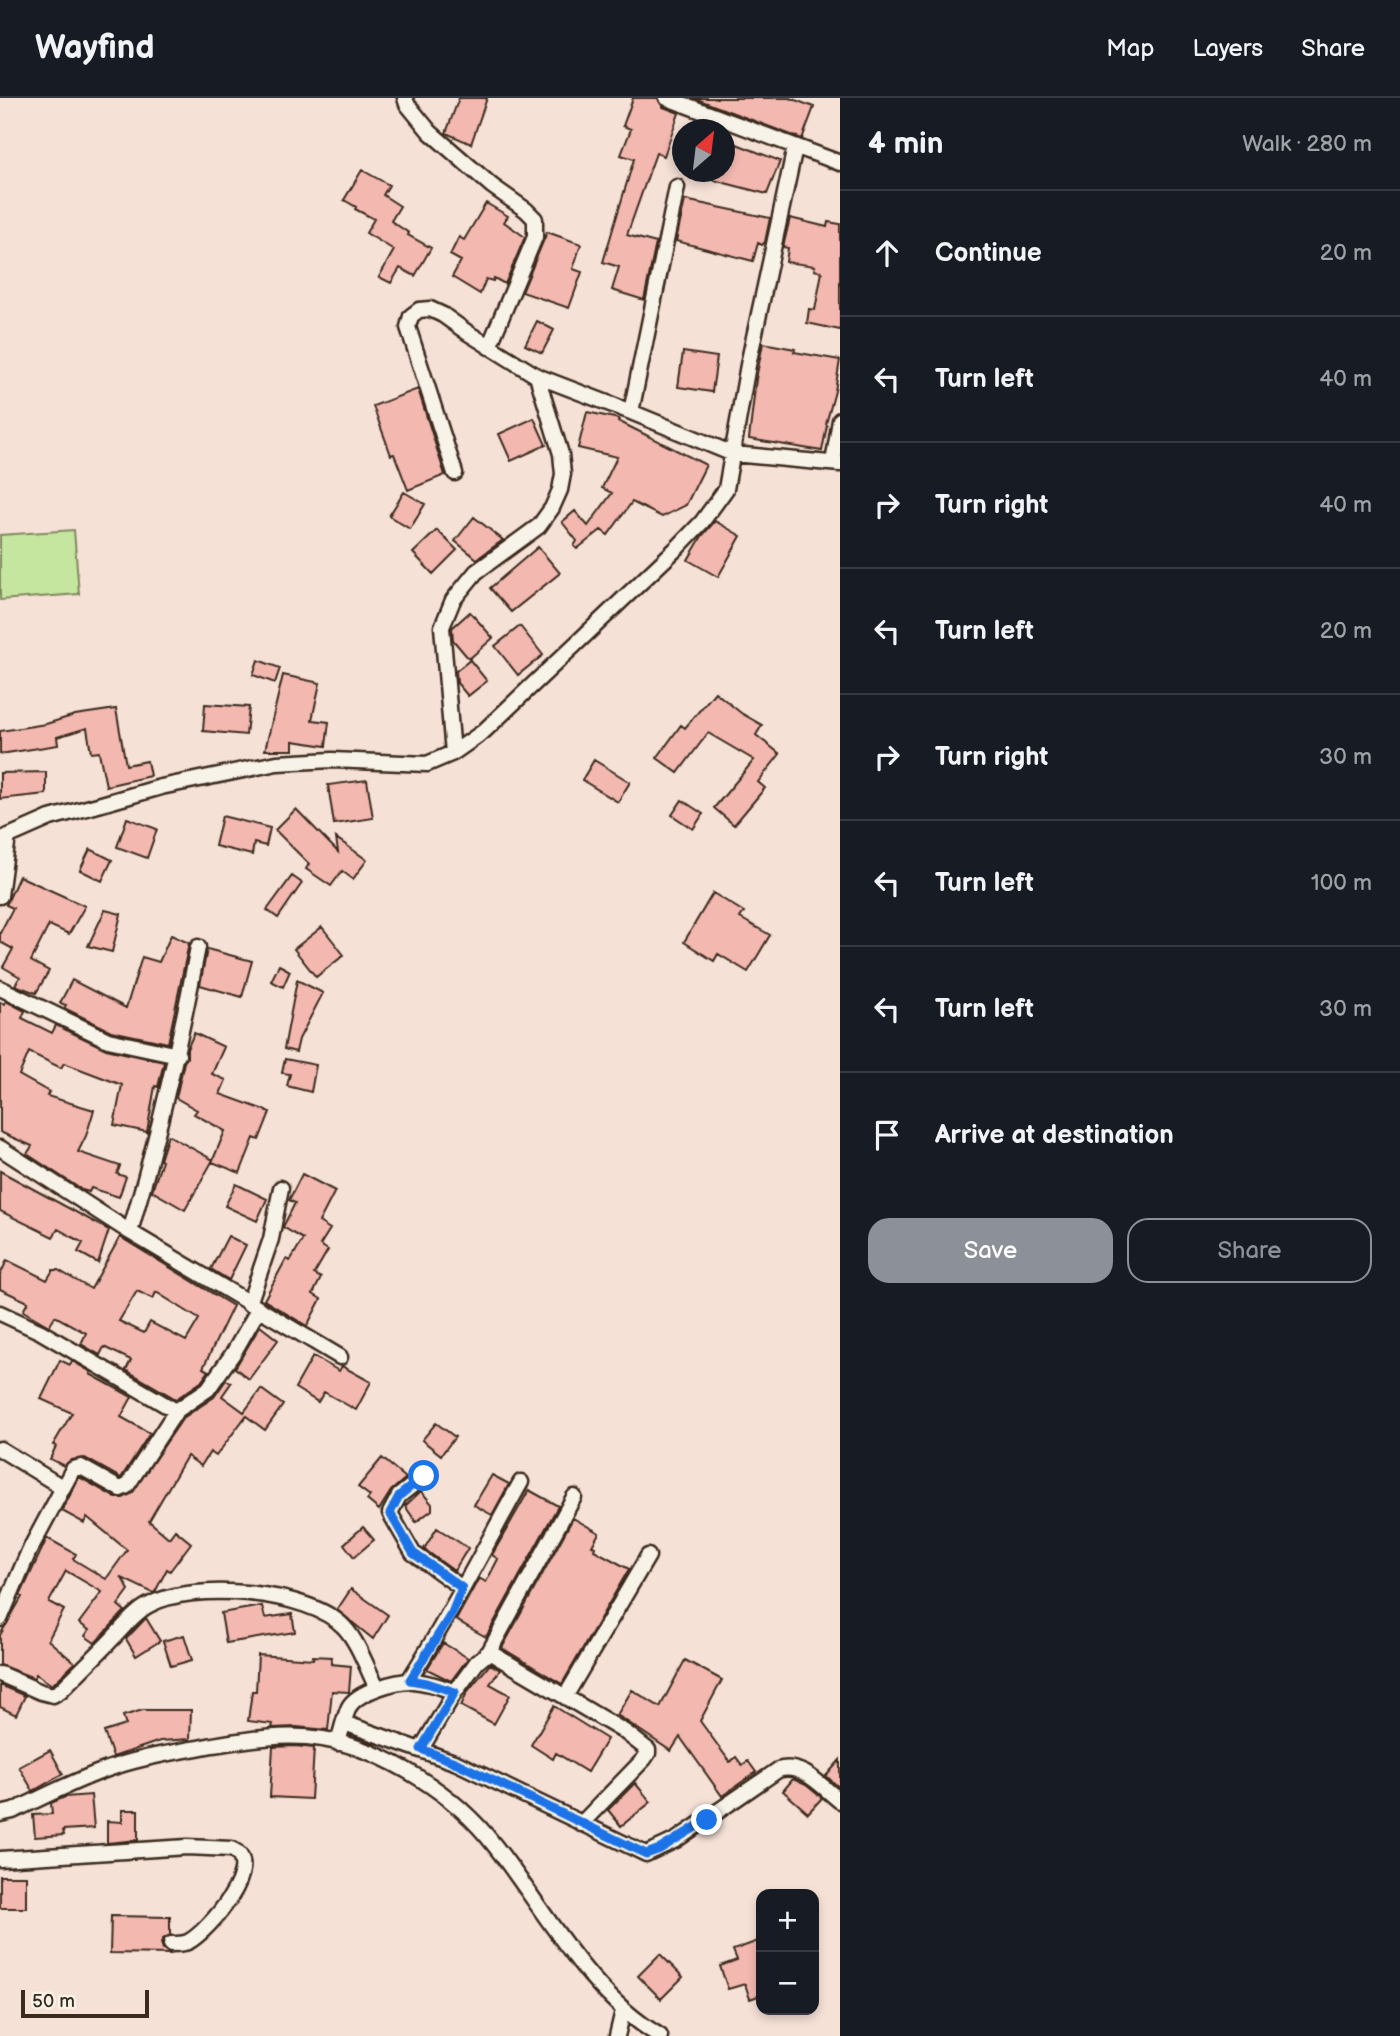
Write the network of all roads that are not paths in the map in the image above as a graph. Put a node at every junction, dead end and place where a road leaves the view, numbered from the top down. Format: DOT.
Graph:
graph roads {
  1 [pos="405,98"];
  2 [pos="667,98"];
  3 [pos="795,147"];
  4 [pos="840,163"];
  5 [pos="677,187"];
  6 [pos="489,347"];
  7 [pos="537,376"];
  8 [pos="632,412"];
  9 [pos="840,420"];
  10 [pos="733,454"];
  11 [pos="837,464"];
  12 [pos="455,473"];
  13 [pos="453,753"];
  14 [pos="4,838"];
  15 [pos="0,896"];
  16 [pos="198,947"];
  17 [pos="0,988"];
  18 [pos="177,1055"];
  19 [pos="0,1148"];
  20 [pos="281,1188"];
  21 [pos="130,1232"];
  22 [pos="254,1307"];
  23 [pos="0,1313"];
  24 [pos="340,1357"];
  25 [pos="176,1410"];
  26 [pos="0,1449"];
  27 [pos="424,1476"];
  28 [pos="521,1482"];
  29 [pos="62,1487"];
  30 [pos="575,1497"];
  31 [pos="648,1556"];
  32 [pos="462,1588"];
  33 [pos="0,1619"];
  34 [pos="489,1652"];
  35 [pos="0,1674"];
  36 [pos="410,1680"];
  37 [pos="377,1688"];
  38 [pos="455,1692"];
  39 [pos="565,1697"];
  40 [pos="344,1723"];
  41 [pos="338,1743"];
  42 [pos="421,1749"];
  43 [pos="840,1801"];
  44 [pos="0,1814"];
  45 [pos="581,1824"];
  46 [pos="0,1859"];
  47 [pos="172,1944"];
  48 [pos="623,2011"];
  49 [pos="617,2036"];
  50 [pos="660,2036"];
  1 -- 6 [label="street"];
  2 -- 3 [label="street"];
  3 -- 4 [label="street"];
  3 -- 10 [label="street"];
  5 -- 8 [label="street"];
  6 -- 7 [label="street"];
  6 -- 12 [label="street"];
  7 -- 8 [label="street"];
  7 -- 13 [label="street"];
  8 -- 10 [label="street"];
  9 -- 11 [label="street"];
  10 -- 11 [label="street"];
  10 -- 13 [label="street"];
  13 -- 14 [label="street"];
  14 -- 15 [label="street"];
  16 -- 18 [label="street"];
  17 -- 18 [label="street"];
  18 -- 21 [label="street"];
  19 -- 21 [label="street"];
  20 -- 22 [label="street"];
  21 -- 22 [label="street"];
  22 -- 24 [label="street"];
  22 -- 25 [label="street"];
  23 -- 25 [label="street"];
  25 -- 29 [label="street"];
  26 -- 29 [label="street"];
  27 -- 32 [label="street"];
  28 -- 32 [label="street"];
  29 -- 33 [label="street"];
  30 -- 34 [label="street"];
  31 -- 39 [label="street"];
  32 -- 36 [label="street"];
  34 -- 38 [label="street"];
  34 -- 39 [label="street"];
  35 -- 37 [label="street"];
  36 -- 37 [label="street"];
  36 -- 38 [label="street"];
  37 -- 40 [label="street"];
  38 -- 42 [label="street"];
  39 -- 45 [label="street"];
  40 -- 41 [label="street"];
  40 -- 42 [label="street"];
  41 -- 44 [label="street"];
  41 -- 48 [label="street"];
  42 -- 45 [label="street"];
  43 -- 45 [label="street"];
  46 -- 47 [label="street"];
  48 -- 49 [label="street"];
  48 -- 50 [label="street"];
}
